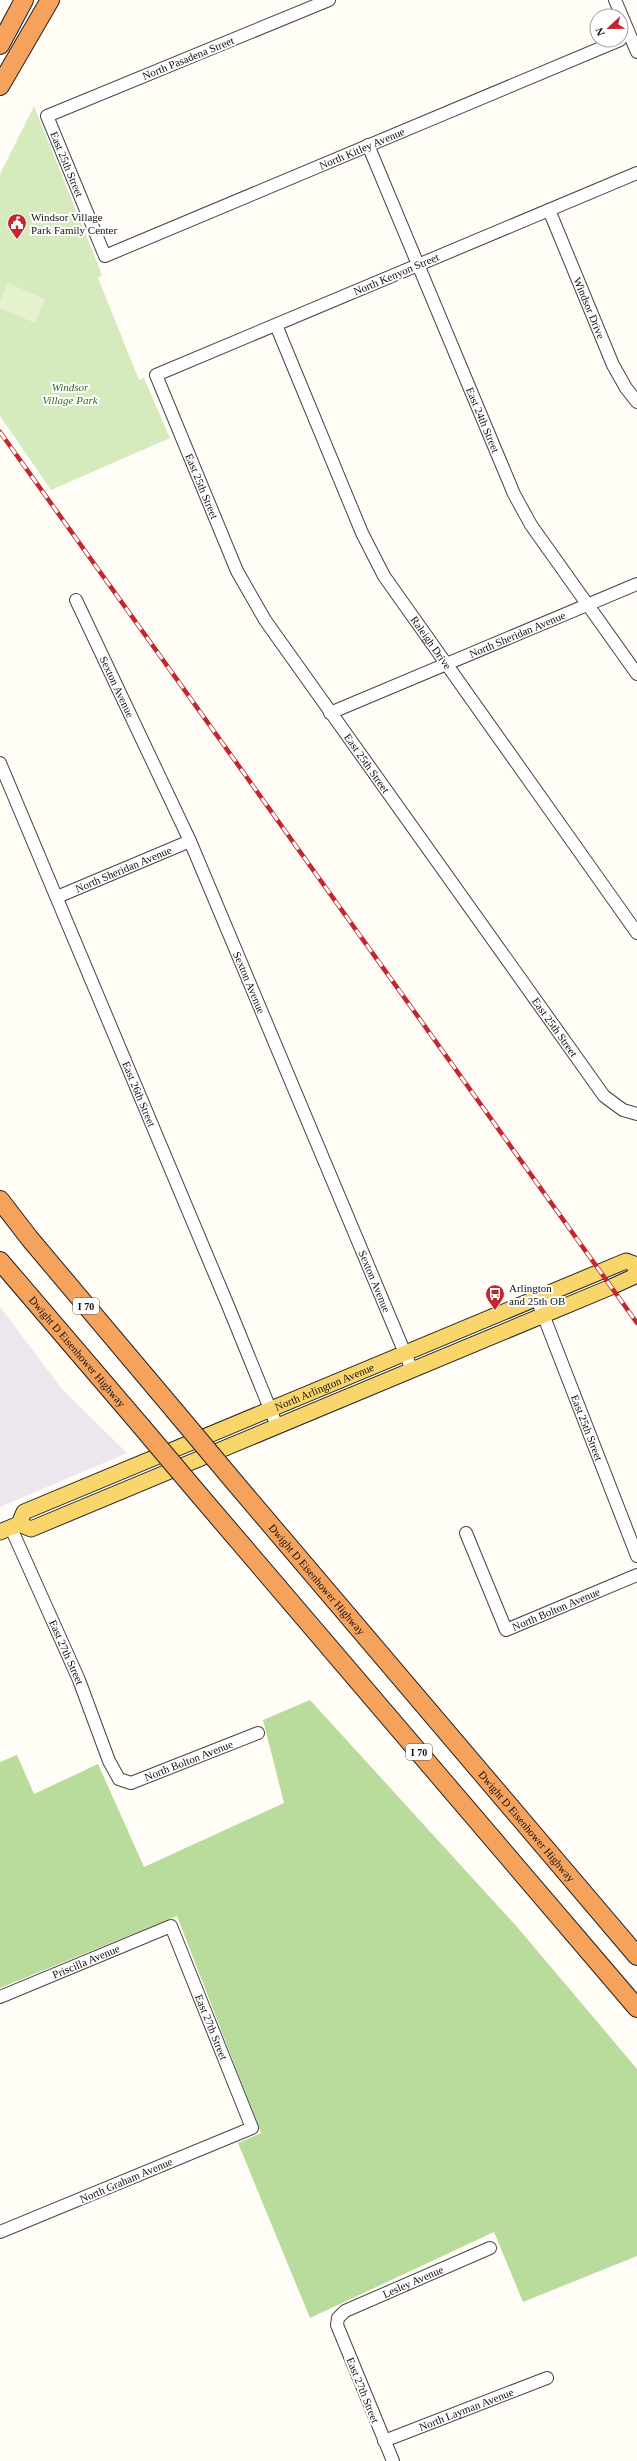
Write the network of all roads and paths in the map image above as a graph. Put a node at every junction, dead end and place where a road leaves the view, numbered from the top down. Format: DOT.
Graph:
graph roads {
  1 [pos="24,0"];
  2 [pos="50,0"];
  3 [pos="330,0"];
  4 [pos="629,40"];
  5 [pos="0,45"];
  6 [pos="601,48"];
  7 [pos="637,52"];
  8 [pos="0,86"];
  9 [pos="48,116"];
  10 [pos="368,145"];
  11 [pos="637,173"];
  12 [pos="549,210"];
  13 [pos="105,256"];
  14 [pos="418,265"];
  15 [pos="276,325"];
  16 [pos="156,375"];
  17 [pos="637,402"];
  18 [pos="637,584"];
  19 [pos="76,600"];
  20 [pos="588,605"];
  21 [pos="446,664"];
  22 [pos="637,674"];
  23 [pos="330,713"];
  24 [pos="0,763"];
  25 [pos="190,841"];
  26 [pos="57,897"];
  27 [pos="637,933"];
  28 [pos="635,1114"];
  29 [pos="0,1200"];
  30 [pos="0,1261"];
  31 [pos="637,1265"];
  32 [pos="637,1270"];
  33 [pos="537,1299"];
  34 [pos="543,1315"];
  35 [pos="406,1353"];
  36 [pos="412,1370"];
  37 [pos="270,1410"];
  38 [pos="277,1426"];
  39 [pos="10,1528"];
  40 [pos="466,1533"];
  41 [pos="637,1556"];
  42 [pos="637,1575"];
  43 [pos="258,1734"];
  44 [pos="119,1779"];
  45 [pos="171,1926"];
  46 [pos="637,1956"];
  47 [pos="0,1997"];
  48 [pos="637,2008"];
  49 [pos="252,2128"];
  50 [pos="0,2232"];
  51 [pos="490,2248"];
  52 [pos="338,2318"];
  53 [pos="548,2378"];
  54 [pos="384,2441"];
  55 [pos="393,2461"];
  1 -- 5 [label="highway"];
  2 -- 8 [label="highway"];
  3 -- 9 [label="street, North Pasadena Street"];
  4 -- 7 [label="street"];
  6 -- 10 [label="street, North Kitley Avenue"];
  9 -- 13 [label="street, East 25th Street"];
  10 -- 13 [label="street, North Kitley Avenue"];
  10 -- 14 [label="street, East 24th Street"];
  11 -- 12 [label="street, North Kenyon Street"];
  12 -- 14 [label="street, North Kenyon Street"];
  12 -- 17 [label="street, Windsor Drive"];
  14 -- 15 [label="street, North Kenyon Street"];
  14 -- 20 [label="street, East 24th Street"];
  15 -- 16 [label="street, North Kenyon Street"];
  15 -- 21 [label="street, Raleigh Drive"];
  16 -- 23 [label="street, East 25th Street"];
  18 -- 20 [label="street, North Sheridan Avenue"];
  19 -- 25 [label="street, Sexton Avenue"];
  20 -- 21 [label="street, North Sheridan Avenue"];
  20 -- 22 [label="street, East 24th Street"];
  21 -- 23 [label="street, North Sheridan Avenue"];
  21 -- 27 [label="street, Raleigh Drive"];
  23 -- 28 [label="street, East 25th Street"];
  24 -- 26 [label="street, East 26th Street"];
  25 -- 26 [label="street, North Sheridan Avenue"];
  25 -- 35 [label="street, Sexton Avenue"];
  26 -- 37 [label="street, East 26th Street"];
  29 -- 46 [label="highway, Dwight D Eisenhower Highway / I 70, bridge"];
  30 -- 48 [label="highway, Dwight D Eisenhower Highway / I 70, bridge"];
  31 -- 33 [label="main road, North Arlington Avenue"];
  32 -- 34 [label="main road, North Arlington Avenue"];
  33 -- 34 [label="street, East 25th Street"];
  33 -- 35 [label="main road, North Arlington Avenue"];
  34 -- 36 [label="main road, North Arlington Avenue"];
  34 -- 41 [label="street, East 25th Street"];
  35 -- 36 [label="street, Sexton Avenue"];
  35 -- 37 [label="main road, North Arlington Avenue"];
  36 -- 38 [label="main road, North Arlington Avenue"];
  37 -- 38 [label="street, East 26th Street"];
  37 -- 39 [label="main road, North Arlington Avenue"];
  38 -- 39 [label="main road, North Arlington Avenue"];
  39 -- 44 [label="street, East 27th Street"];
  40 -- 42 [label="street, North Bolton Avenue"];
  43 -- 44 [label="street, North Bolton Avenue"];
  45 -- 47 [label="street, Priscilla Avenue"];
  45 -- 49 [label="street, East 27th Street"];
  49 -- 50 [label="street, North Graham Avenue"];
  51 -- 52 [label="street, Lesley Avenue"];
  52 -- 54 [label="street, East 27th Street"];
  53 -- 54 [label="street, North Layman Avenue"];
  54 -- 55 [label="street, East 27th Street"];
}
